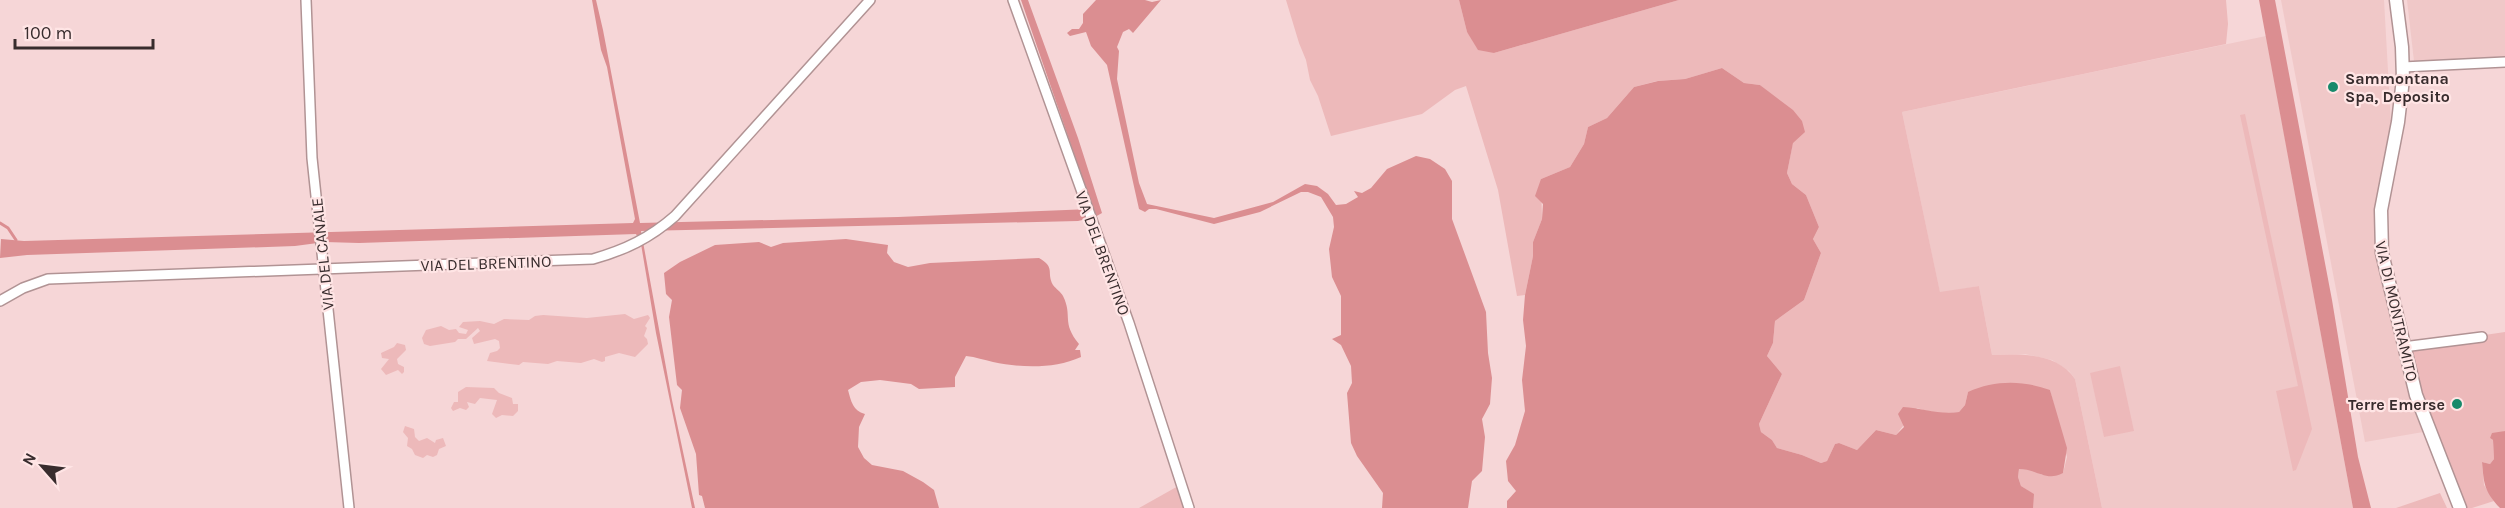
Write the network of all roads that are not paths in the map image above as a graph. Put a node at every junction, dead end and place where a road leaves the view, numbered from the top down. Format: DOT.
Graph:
graph roads {
  1 [pos="306,0"];
  2 [pos="870,0"];
  3 [pos="1013,0"];
  4 [pos="2396,0"];
  5 [pos="2505,62"];
  6 [pos="2403,67"];
  7 [pos="324,269"];
  8 [pos="0,301"];
  9 [pos="2482,337"];
  10 [pos="2403,347"];
  11 [pos="350,508"];
  12 [pos="1189,508"];
  13 [pos="2460,508"];
  1 -- 7 [label="street, VIA DEL CANALE"];
  2 -- 7 [label="street, VIA DEL BRENTINO"];
  3 -- 12 [label="street, VIA DEL BRENTINO"];
  4 -- 6 [label="main road, VIA DI MONTRAMITO"];
  5 -- 6 [label="street"];
  6 -- 10 [label="main road, VIA DI MONTRAMITO"];
  7 -- 8 [label="street, VIA DEL BRENTINO"];
  7 -- 11 [label="street, VIA DEL CANALE"];
  9 -- 10 [label="street"];
  10 -- 13 [label="main road, VIA DI MONTRAMITO"];
}
